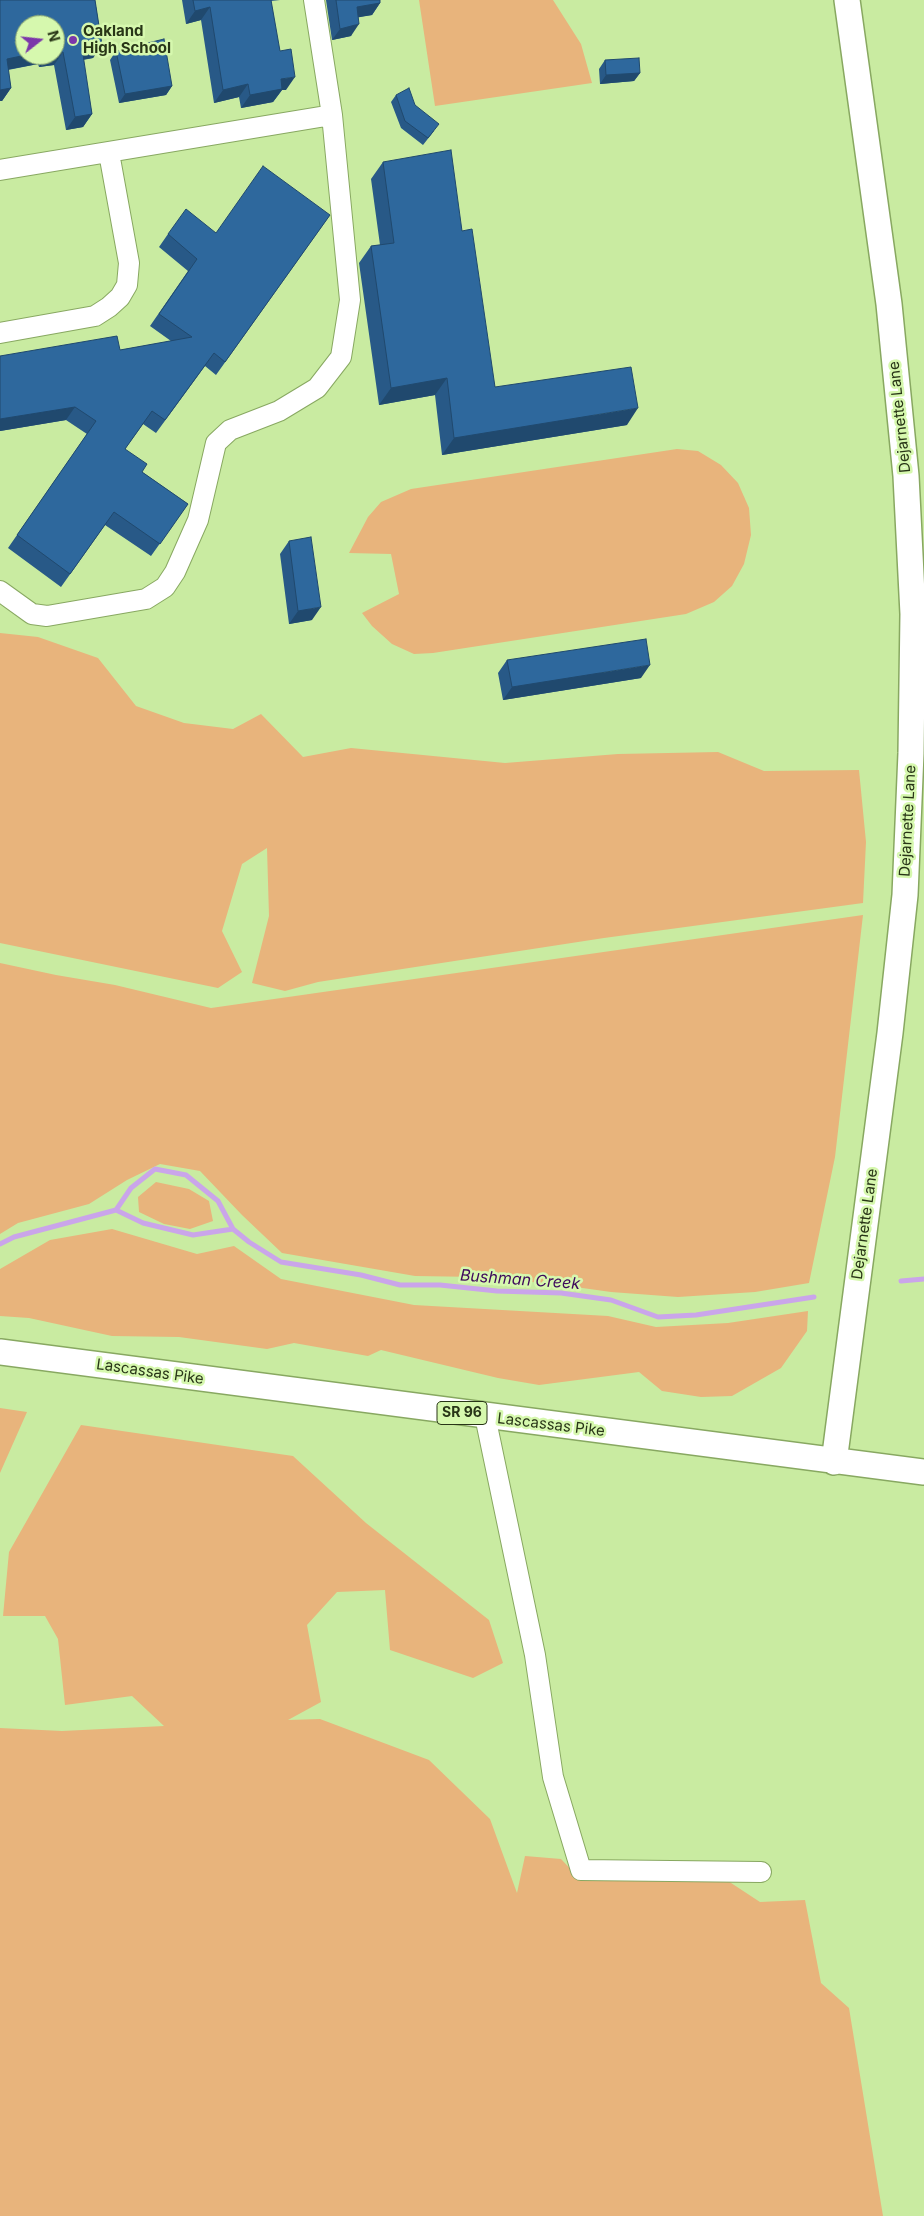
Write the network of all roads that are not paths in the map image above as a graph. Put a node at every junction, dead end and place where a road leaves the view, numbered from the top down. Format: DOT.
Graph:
graph roads {
  1 [pos="314,0"];
  2 [pos="847,0"];
  3 [pos="332,115"];
  4 [pos="109,153"];
  5 [pos="0,170"];
  6 [pos="0,333"];
  7 [pos="0,591"];
  8 [pos="0,1352"];
  9 [pos="485,1416"];
  10 [pos="834,1462"];
  11 [pos="924,1472"];
  12 [pos="761,1872"];
  1 -- 3 [label="lane"];
  2 -- 10 [label="main road, Dejarnette Lane"];
  3 -- 4 [label="lane"];
  3 -- 7 [label="lane"];
  4 -- 5 [label="lane"];
  4 -- 6 [label="lane"];
  8 -- 9 [label="main road, Lascassas Pike / SR 96"];
  9 -- 10 [label="main road, Lascassas Pike / SR 96"];
  9 -- 12 [label="lane"];
  10 -- 11 [label="main road, Lascassas Pike / SR 96"];
}
